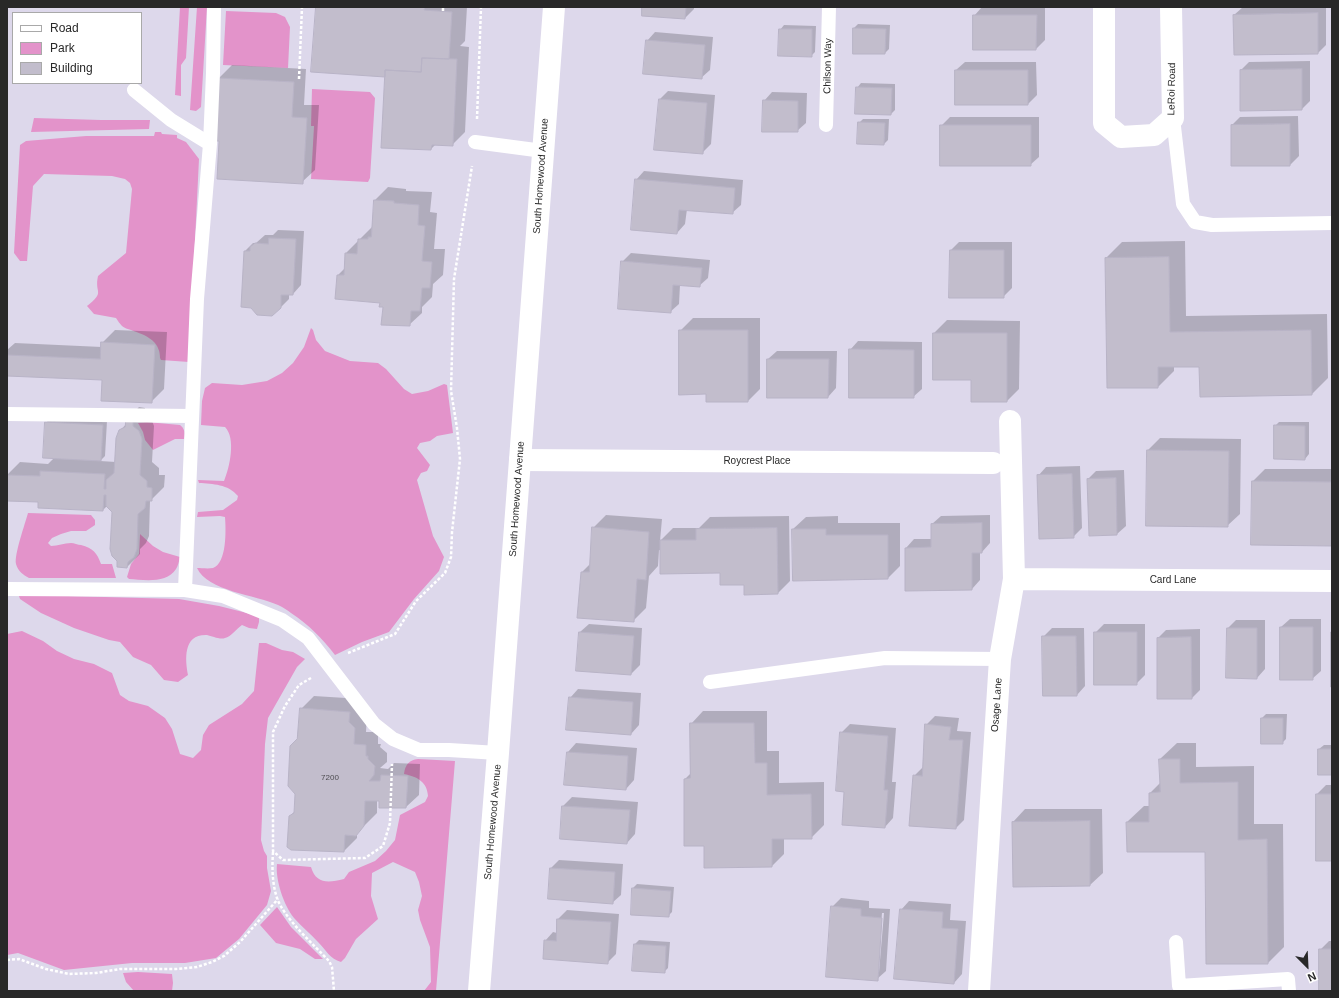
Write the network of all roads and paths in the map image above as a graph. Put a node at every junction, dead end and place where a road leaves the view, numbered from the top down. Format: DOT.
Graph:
graph roads {
  1 [pos="214,7"];
  2 [pos="302,7"];
  3 [pos="443,7"];
  4 [pos="481,7"];
  5 [pos="554,7"];
  6 [pos="829,7"];
  7 [pos="1104,7"];
  8 [pos="1171,7"];
  9 [pos="443,11"];
  10 [pos="299,79"];
  11 [pos="134,90"];
  12 [pos="1173,118"];
  13 [pos="826,125"];
  14 [pos="475,142"];
  15 [pos="210,144"];
  16 [pos="543,151"];
  17 [pos="1332,223"];
  18 [pos="7,414"];
  19 [pos="192,416"];
  20 [pos="1010,420"];
  21 [pos="520,460"];
  22 [pos="993,463"];
  23 [pos="1014,579"];
  24 [pos="1332,581"];
  25 [pos="7,589"];
  26 [pos="185,590"];
  27 [pos="1000,660"];
  28 [pos="330,666"];
  29 [pos="710,682"];
  30 [pos="393,739"];
  31 [pos="498,753"];
  32 [pos="272,851"];
  33 [pos="278,899"];
  34 [pos="1176,942"];
  35 [pos="7,960"];
  36 [pos="334,991"];
  37 [pos="479,991"];
  38 [pos="979,991"];
  39 [pos="1289,991"];
  1 -- 15 [label="lane"];
  2 -- 10 [label="path"];
  3 -- 9 [label="path"];
  4 -- 14 [label="path"];
  5 -- 16 [label="street, South Homewood Avenue"];
  6 -- 13 [label="lane, Chilson Way"];
  7 -- 12 [label="street, LeRoi Road"];
  8 -- 12 [label="street, LeRoi Road"];
  11 -- 15 [label="lane"];
  12 -- 17 [label="lane"];
  14 -- 16 [label="lane"];
  14 -- 28 [label="path"];
  15 -- 19 [label="lane"];
  16 -- 21 [label="street, South Homewood Avenue"];
  18 -- 19 [label="lane"];
  19 -- 26 [label="lane"];
  20 -- 23 [label="street, Osage Lane"];
  21 -- 22 [label="street, Roycrest Place"];
  21 -- 31 [label="street, South Homewood Avenue"];
  23 -- 24 [label="street, Card Lane"];
  23 -- 27 [label="street, Osage Lane"];
  25 -- 26 [label="lane"];
  26 -- 28 [label="lane"];
  27 -- 29 [label="lane"];
  27 -- 38 [label="street, Osage Lane"];
  28 -- 30 [label="lane"];
  28 -- 32 [label="path"];
  30 -- 31 [label="lane"];
  30 -- 32 [label="path"];
  31 -- 37 [label="street, South Homewood Avenue"];
  32 -- 33 [label="path"];
  33 -- 35 [label="path"];
  33 -- 36 [label="path"];
  34 -- 39 [label="lane"];
}
